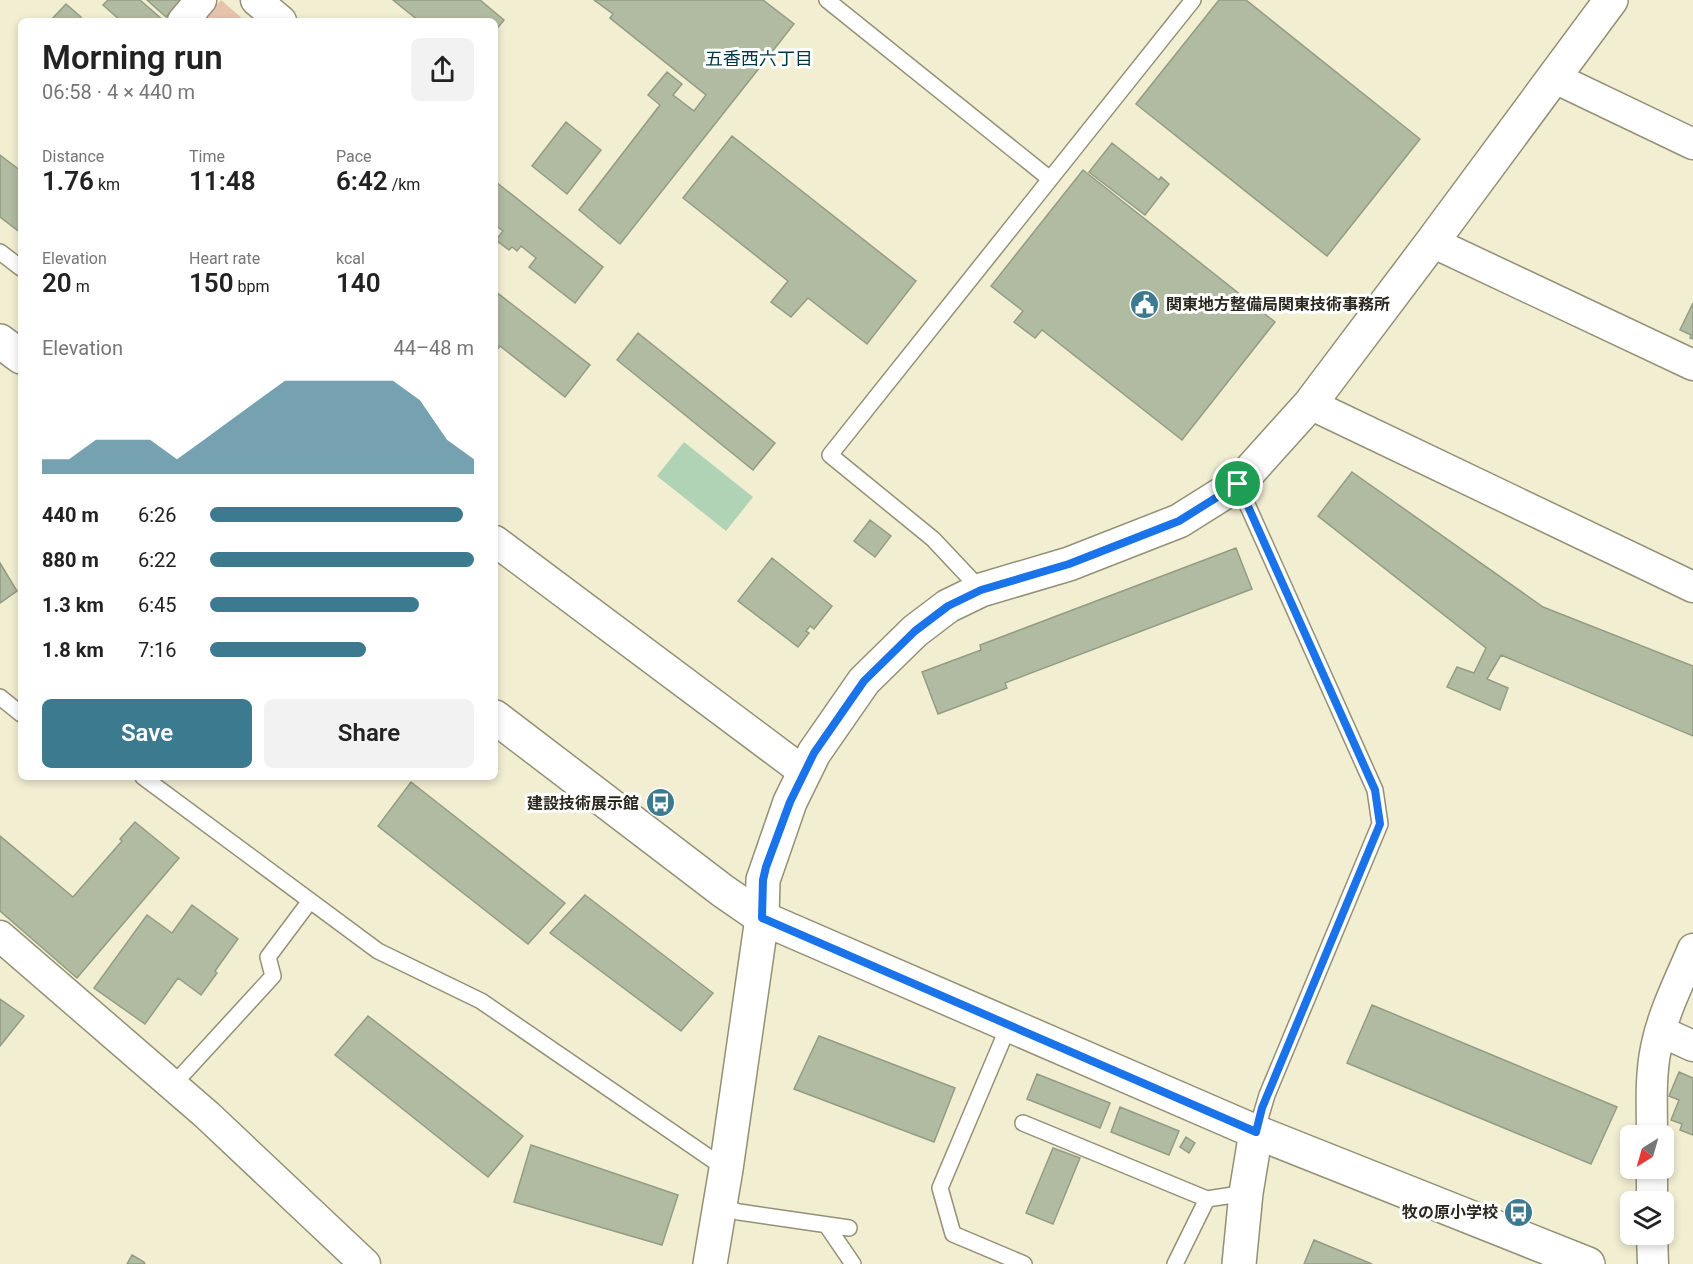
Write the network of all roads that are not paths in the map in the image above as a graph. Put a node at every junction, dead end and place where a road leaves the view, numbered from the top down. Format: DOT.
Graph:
graph roads {
  1 [pos="201,0"];
  2 [pos="256,0"];
  3 [pos="827,0"];
  4 [pos="1193,0"];
  5 [pos="1611,0"];
  6 [pos="186,18"];
  7 [pos="277,18"];
  8 [pos="1555,78"];
  9 [pos="1693,144"];
  10 [pos="1050,179"];
  11 [pos="1432,242"];
  12 [pos="0,252"];
  13 [pos="18,266"];
  14 [pos="0,341"];
  15 [pos="18,354"];
  16 [pos="1693,365"];
  17 [pos="1310,404"];
  18 [pos="1238,484"];
  19 [pos="498,543"];
  20 [pos="1693,587"];
  21 [pos="981,590"];
  22 [pos="0,697"];
  23 [pos="18,712"];
  24 [pos="498,719"];
  25 [pos="804,772"];
  26 [pos="147,780"];
  27 [pos="310,901"];
  28 [pos="762,918"];
  29 [pos="0,936"];
  30 [pos="1693,949"];
  31 [pos="1009,1025"];
  32 [pos="1660,1031"];
  33 [pos="1693,1046"];
  34 [pos="173,1085"];
  35 [pos="1023,1123"];
  36 [pos="1652,1125"];
  37 [pos="1256,1132"];
  38 [pos="726,1169"];
  39 [pos="1246,1193"];
  40 [pos="1207,1199"];
  41 [pos="720,1206"];
  42 [pos="827,1226"];
  43 [pos="849,1228"];
  44 [pos="1652,1245"];
  45 [pos="365,1264"];
  46 [pos="710,1264"];
  47 [pos="853,1264"];
  48 [pos="1024,1264"];
  49 [pos="1175,1264"];
  50 [pos="1239,1264"];
  51 [pos="1588,1264"];
  52 [pos="1653,1264"];
  1 -- 6 [label="street"];
  2 -- 7 [label="street"];
  3 -- 10 [label="lane"];
  4 -- 10 [label="lane"];
  5 -- 8 [label="street"];
  8 -- 9 [label="street"];
  8 -- 11 [label="street"];
  10 -- 21 [label="lane"];
  11 -- 16 [label="street"];
  11 -- 17 [label="street"];
  12 -- 13 [label="lane"];
  14 -- 15 [label="street"];
  17 -- 18 [label="street"];
  17 -- 20 [label="street"];
  18 -- 21 [label="street"];
  18 -- 37 [label="lane"];
  19 -- 25 [label="street"];
  21 -- 25 [label="street"];
  22 -- 23 [label="lane"];
  24 -- 28 [label="street"];
  25 -- 28 [label="street"];
  26 -- 27 [label="lane"];
  27 -- 34 [label="lane"];
  27 -- 38 [label="lane"];
  28 -- 31 [label="street"];
  28 -- 38 [label="street"];
  29 -- 34 [label="street"];
  30 -- 32 [label="street"];
  31 -- 37 [label="street"];
  31 -- 48 [label="lane"];
  32 -- 33 [label="street"];
  32 -- 36 [label="street"];
  34 -- 45 [label="street"];
  35 -- 40 [label="lane"];
  37 -- 39 [label="street"];
  37 -- 51 [label="street"];
  38 -- 41 [label="street"];
  39 -- 40 [label="lane"];
  39 -- 50 [label="street"];
  40 -- 49 [label="lane"];
  41 -- 42 [label="lane"];
  41 -- 46 [label="street"];
  42 -- 43 [label="lane"];
  42 -- 47 [label="lane"];
  44 -- 52 [label="street"];
}
